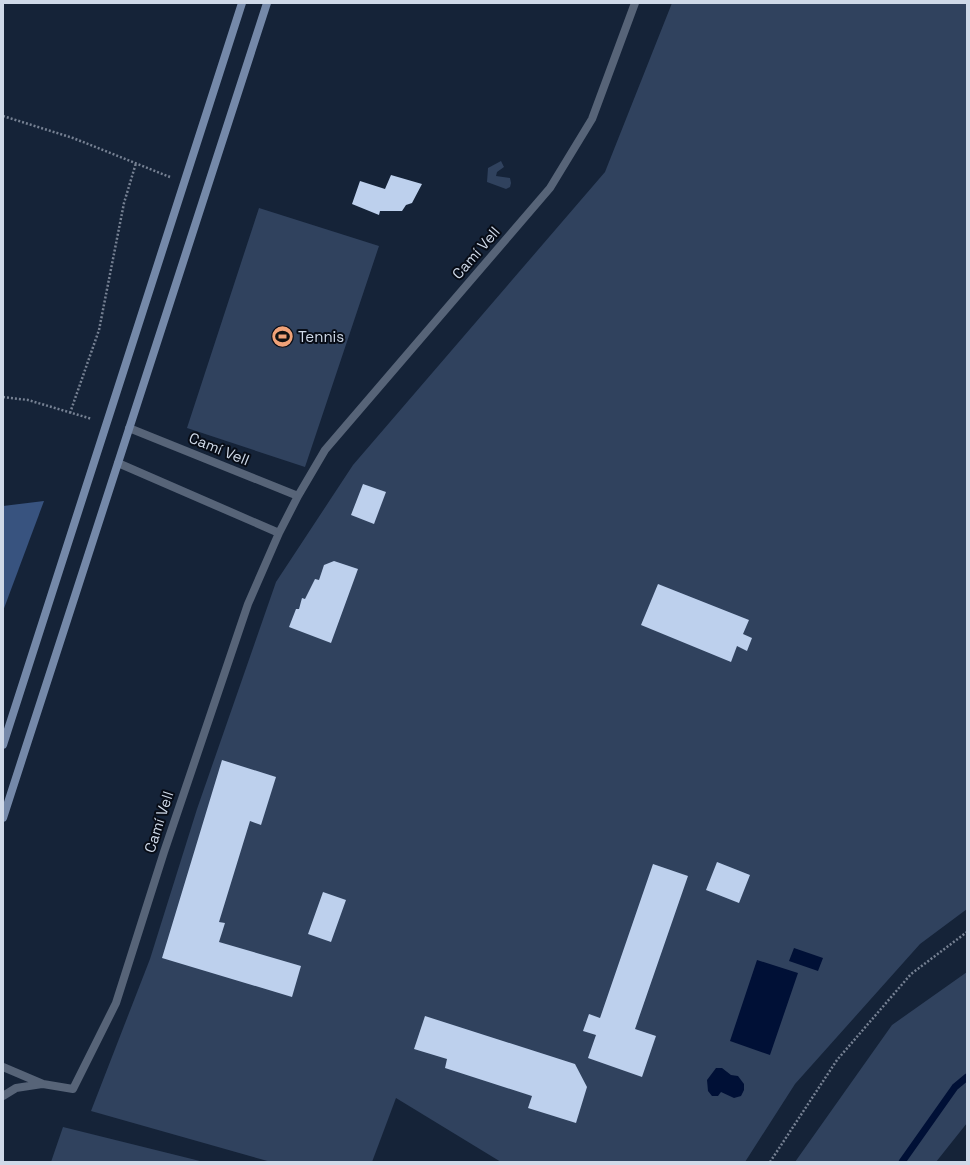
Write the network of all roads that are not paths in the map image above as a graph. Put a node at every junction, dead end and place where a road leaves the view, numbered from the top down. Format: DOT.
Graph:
graph roads {
  1 [pos="242,3"];
  2 [pos="267,3"];
  3 [pos="635,3"];
  4 [pos="129,428"];
  5 [pos="118,463"];
  6 [pos="298,496"];
  7 [pos="279,533"];
  8 [pos="3,744"];
  9 [pos="3,818"];
  10 [pos="3,1067"];
  11 [pos="43,1084"];
  12 [pos="3,1096"];
  1 -- 8 [label="street"];
  2 -- 4 [label="street"];
  3 -- 6 [label="street, Camí Vell"];
  4 -- 5 [label="street"];
  4 -- 6 [label="street, Camí Vell"];
  5 -- 7 [label="street"];
  5 -- 9 [label="street"];
  6 -- 7 [label="street, Camí Vell"];
  7 -- 11 [label="street, Camí Vell"];
  10 -- 11 [label="street, Camí Vell"];
  11 -- 12 [label="street, Camí Vell"];
}
